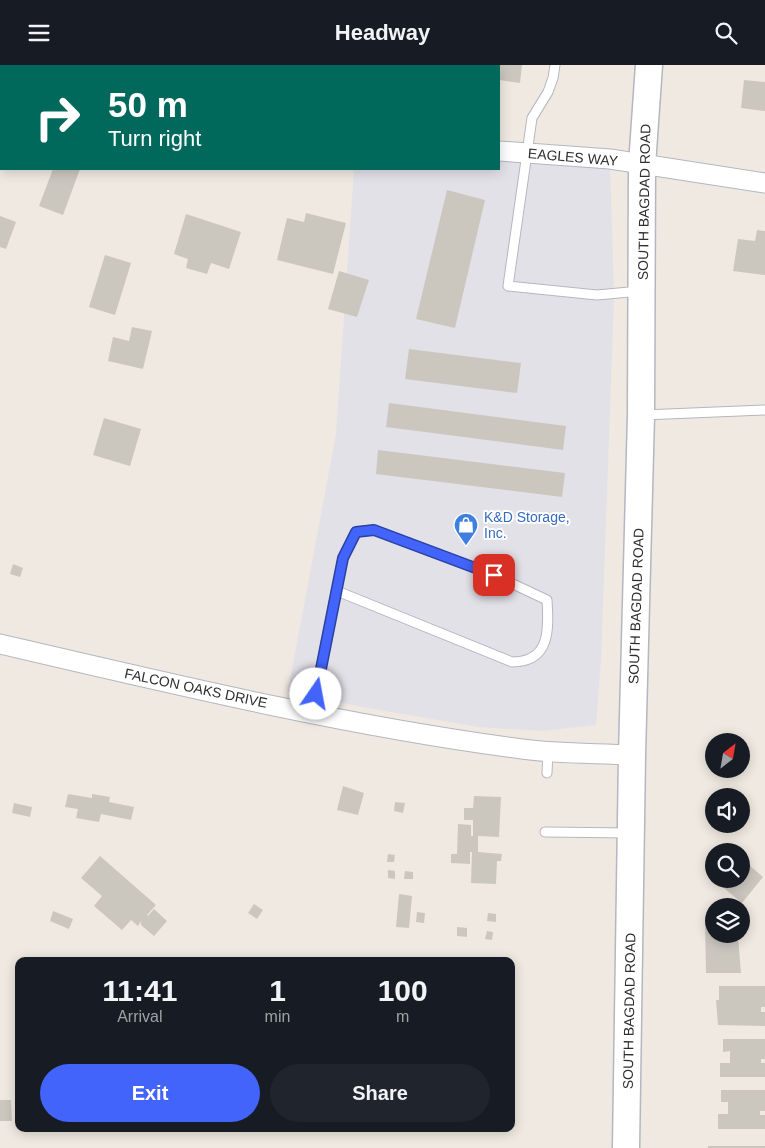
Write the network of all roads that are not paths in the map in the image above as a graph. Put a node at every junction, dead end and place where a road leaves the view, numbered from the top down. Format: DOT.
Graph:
graph roads {
  1 [pos="555,65"];
  2 [pos="649,65"];
  3 [pos="500,151"];
  4 [pos="528,153"];
  5 [pos="642,165"];
  6 [pos="765,183"];
  7 [pos="642,290"];
  8 [pos="765,410"];
  9 [pos="641,415"];
  10 [pos="336,591"];
  11 [pos="0,644"];
  12 [pos="312,713"];
  13 [pos="548,750"];
  14 [pos="632,755"];
  15 [pos="547,773"];
  16 [pos="545,833"];
  17 [pos="632,833"];
  18 [pos="626,1148"];
  1 -- 4 [label="lane"];
  2 -- 5 [label="main road, SOUTH BAGDAD ROAD"];
  3 -- 4 [label="street, EAGLES WAY"];
  4 -- 5 [label="street, EAGLES WAY"];
  4 -- 7 [label="lane"];
  5 -- 6 [label="street, EAGLES WAY"];
  5 -- 7 [label="main road, SOUTH BAGDAD ROAD"];
  7 -- 9 [label="main road, SOUTH BAGDAD ROAD"];
  8 -- 9 [label="lane"];
  9 -- 14 [label="main road, SOUTH BAGDAD ROAD"];
  10 -- 10 [label="lane"];
  10 -- 12 [label="lane"];
  11 -- 12 [label="street, FALCON OAKS DRIVE"];
  12 -- 13 [label="street, FALCON OAKS DRIVE"];
  13 -- 14 [label="street, FALCON OAKS DRIVE"];
  13 -- 15 [label="lane"];
  14 -- 17 [label="main road, SOUTH BAGDAD ROAD"];
  16 -- 17 [label="lane"];
  17 -- 18 [label="main road, SOUTH BAGDAD ROAD"];
}
